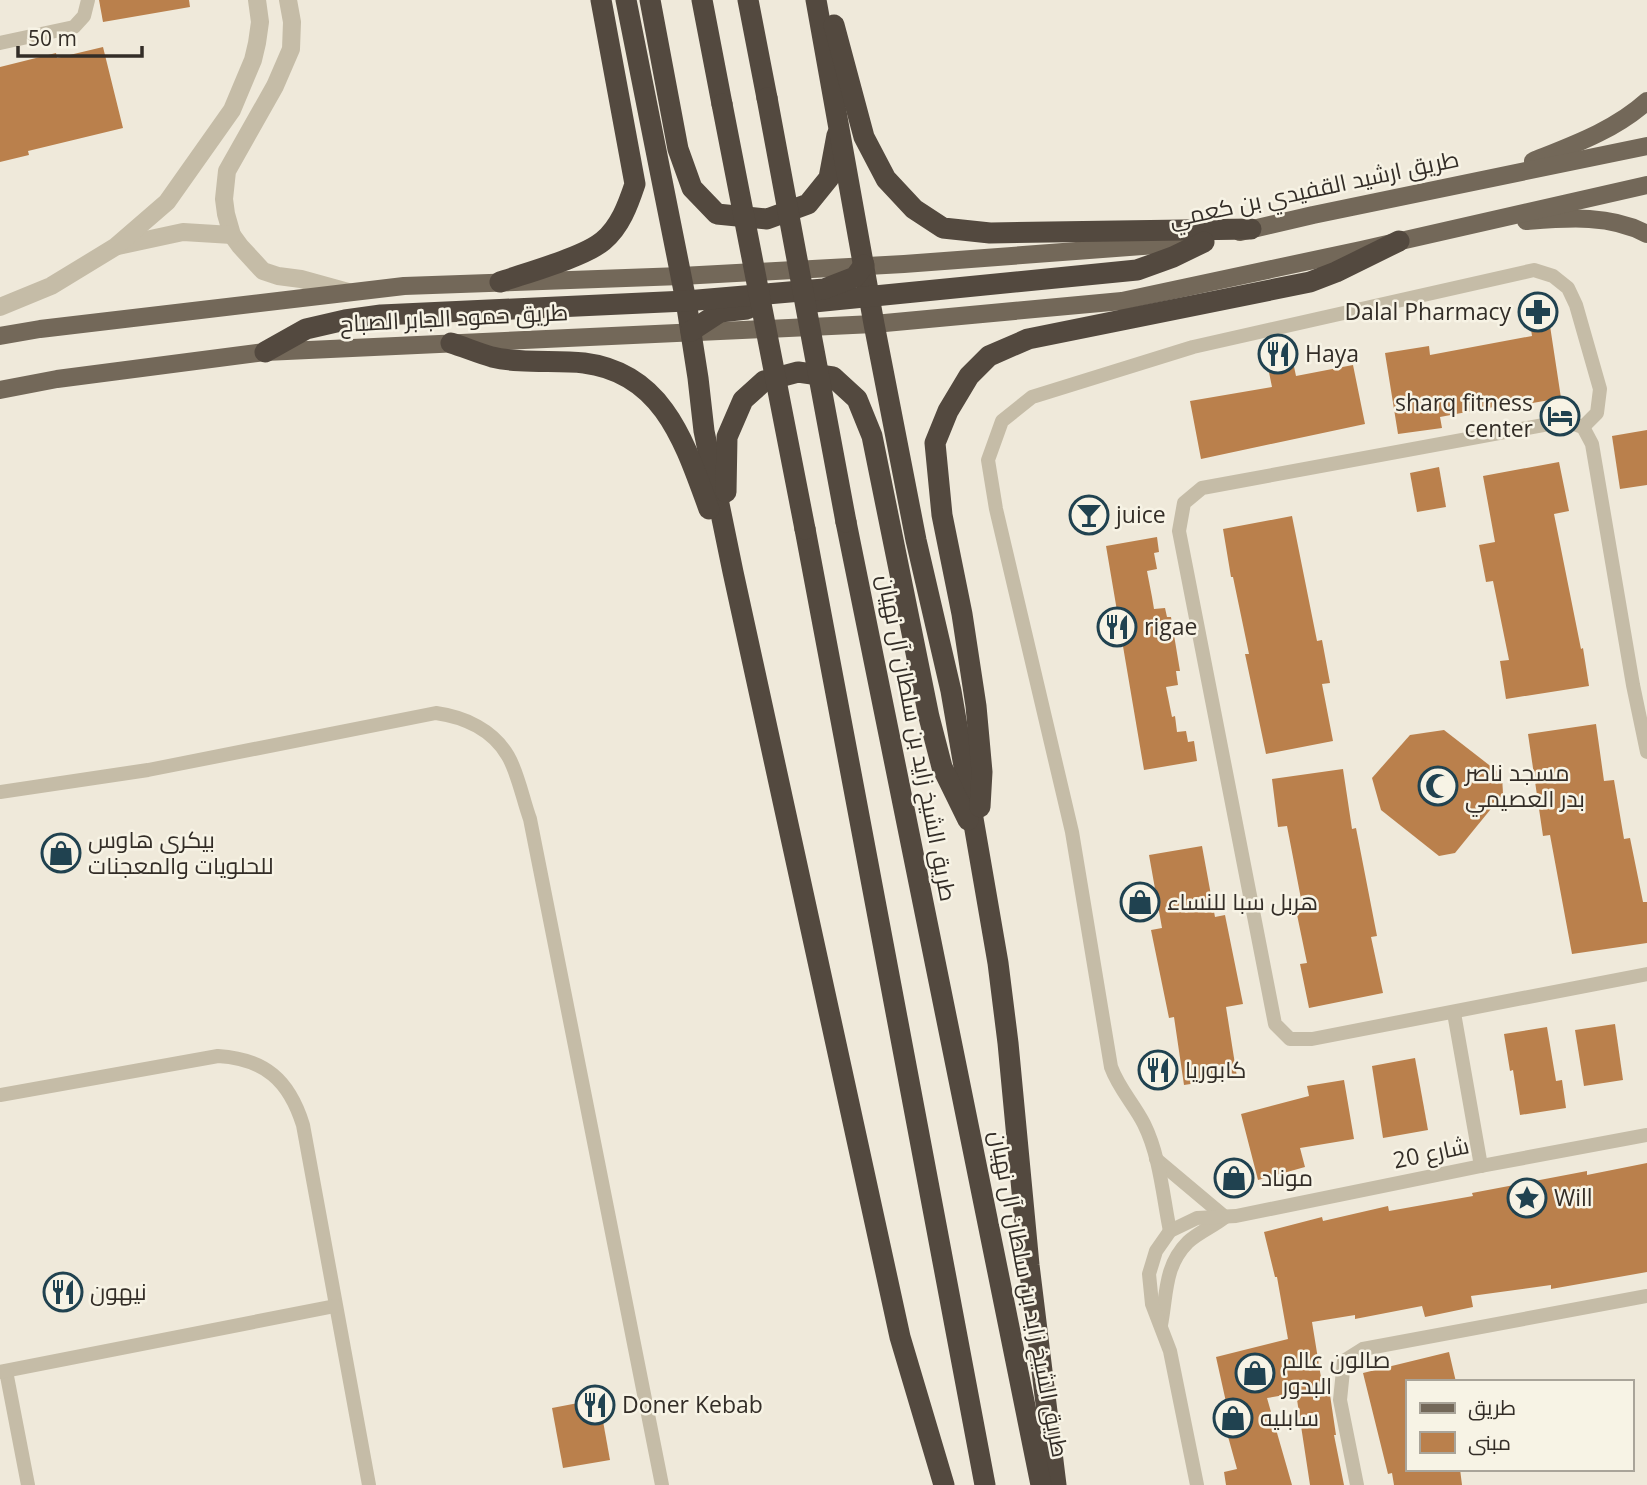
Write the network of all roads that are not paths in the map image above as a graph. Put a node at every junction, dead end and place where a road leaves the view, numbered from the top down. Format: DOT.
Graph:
graph roads {
  1 [pos="88,0"];
  2 [pos="257,0"];
  3 [pos="288,0"];
  4 [pos="601,0"];
  5 [pos="625,0"];
  6 [pos="650,0"];
  7 [pos="702,0"];
  8 [pos="748,0"];
  9 [pos="816,0"];
  10 [pos="827,0"];
  11 [pos="0,43"];
  12 [pos="1647,101"];
  13 [pos="839,122"];
  14 [pos="1647,146"];
  15 [pos="1449,186"];
  16 [pos="1647,186"];
  17 [pos="1251,229"];
  18 [pos="1446,229"];
  19 [pos="232,234"];
  20 [pos="1647,234"];
  21 [pos="1399,241"];
  22 [pos="1203,242"];
  23 [pos="115,247"];
  24 [pos="904,264"];
  25 [pos="864,265"];
  26 [pos="681,276"];
  27 [pos="500,282"];
  28 [pos="350,292"];
  29 [pos="870,296"];
  30 [pos="686,301"];
  31 [pos="0,307"];
  32 [pos="874,324"];
  33 [pos="691,331"];
  34 [pos="0,336"];
  35 [pos="451,343"];
  36 [pos="265,352"];
  37 [pos="0,390"];
  38 [pos="1583,427"];
  39 [pos="726,534"];
  40 [pos="733,572"];
  41 [pos="1647,752"];
  42 [pos="0,792"];
  43 [pos="977,837"];
  44 [pos="1647,975"];
  45 [pos="1454,1013"];
  46 [pos="0,1094"];
  47 [pos="1647,1135"];
  48 [pos="1156,1159"];
  49 [pos="1480,1166"];
  50 [pos="1225,1217"];
  51 [pos="1170,1231"];
  52 [pos="1647,1296"];
  53 [pos="335,1306"];
  54 [pos="1161,1325"];
  55 [pos="3,1371"];
  56 [pos="28,1485"];
  57 [pos="369,1485"];
  58 [pos="662,1485"];
  59 [pos="944,1485"];
  60 [pos="985,1485"];
  61 [pos="1041,1485"];
  62 [pos="1056,1485"];
  63 [pos="1197,1485"];
  64 [pos="1357,1485"];
  1 -- 11 [label="street"];
  2 -- 23 [label="street"];
  3 -- 19 [label="street"];
  4 -- 27 [label="highway"];
  5 -- 26 [label="highway"];
  6 -- 13 [label="highway"];
  7 -- 60 [label="highway, bridge"];
  8 -- 61 [label="highway, طريق الشيخ زايد بن سلطان آل نهيان, bridge"];
  9 -- 13 [label="highway"];
  10 -- 17 [label="highway"];
  12 -- 15 [label="main road"];
  13 -- 25 [label="highway"];
  14 -- 15 [label="main road, طريق ارشيد القفيدي بن كعمي"];
  15 -- 17 [label="main road, طريق ارشيد القفيدي بن كعمي"];
  16 -- 18 [label="main road"];
  17 -- 22 [label="main road, طريق ارشيد القفيدي بن كعمي"];
  18 -- 20 [label="main road"];
  18 -- 21 [label="main road"];
  19 -- 23 [label="street"];
  19 -- 28 [label="street"];
  21 -- 32 [label="main road, طريق حمود الجابر الصباح"];
  21 -- 43 [label="highway"];
  22 -- 24 [label="main road, طريق ارشيد القفيدي بن كعمي"];
  22 -- 29 [label="highway"];
  23 -- 31 [label="street"];
  24 -- 25 [label="main road, طريق حمود الجابر الصباح"];
  25 -- 26 [label="main road, طريق حمود الجابر الصباح"];
  25 -- 29 [label="highway"];
  25 -- 30 [label="highway"];
  26 -- 27 [label="main road, طريق حمود الجابر الصباح"];
  26 -- 30 [label="highway"];
  27 -- 28 [label="main road, طريق حمود الجابر الصباح"];
  28 -- 34 [label="main road, طريق حمود الجابر الصباح"];
  29 -- 32 [label="highway"];
  29 -- 33 [label="highway"];
  30 -- 33 [label="highway"];
  30 -- 36 [label="highway"];
  32 -- 33 [label="main road, طريق حمود الجابر الصباح"];
  32 -- 43 [label="highway"];
  33 -- 35 [label="main road, طريق حمود الجابر الصباح"];
  33 -- 39 [label="highway"];
  35 -- 36 [label="main road, طريق حمود الجابر الصباح"];
  35 -- 40 [label="highway"];
  36 -- 37 [label="main road, طريق حمود الجابر الصباح"];
  38 -- 41 [label="street"];
  38 -- 45 [label="street"];
  38 -- 48 [label="street"];
  39 -- 40 [label="highway"];
  39 -- 43 [label="highway"];
  40 -- 59 [label="highway"];
  42 -- 58 [label="street"];
  43 -- 62 [label="highway"];
  44 -- 45 [label="street"];
  45 -- 49 [label="street"];
  46 -- 53 [label="street"];
  47 -- 49 [label="street, شارع 20"];
  48 -- 50 [label="street"];
  48 -- 51 [label="street"];
  49 -- 50 [label="street, شارع 20"];
  50 -- 51 [label="street, شارع 20"];
  50 -- 54 [label="street"];
  51 -- 54 [label="street"];
  52 -- 64 [label="street"];
  53 -- 55 [label="street"];
  53 -- 57 [label="street"];
  54 -- 63 [label="street"];
  55 -- 56 [label="street"];
}
